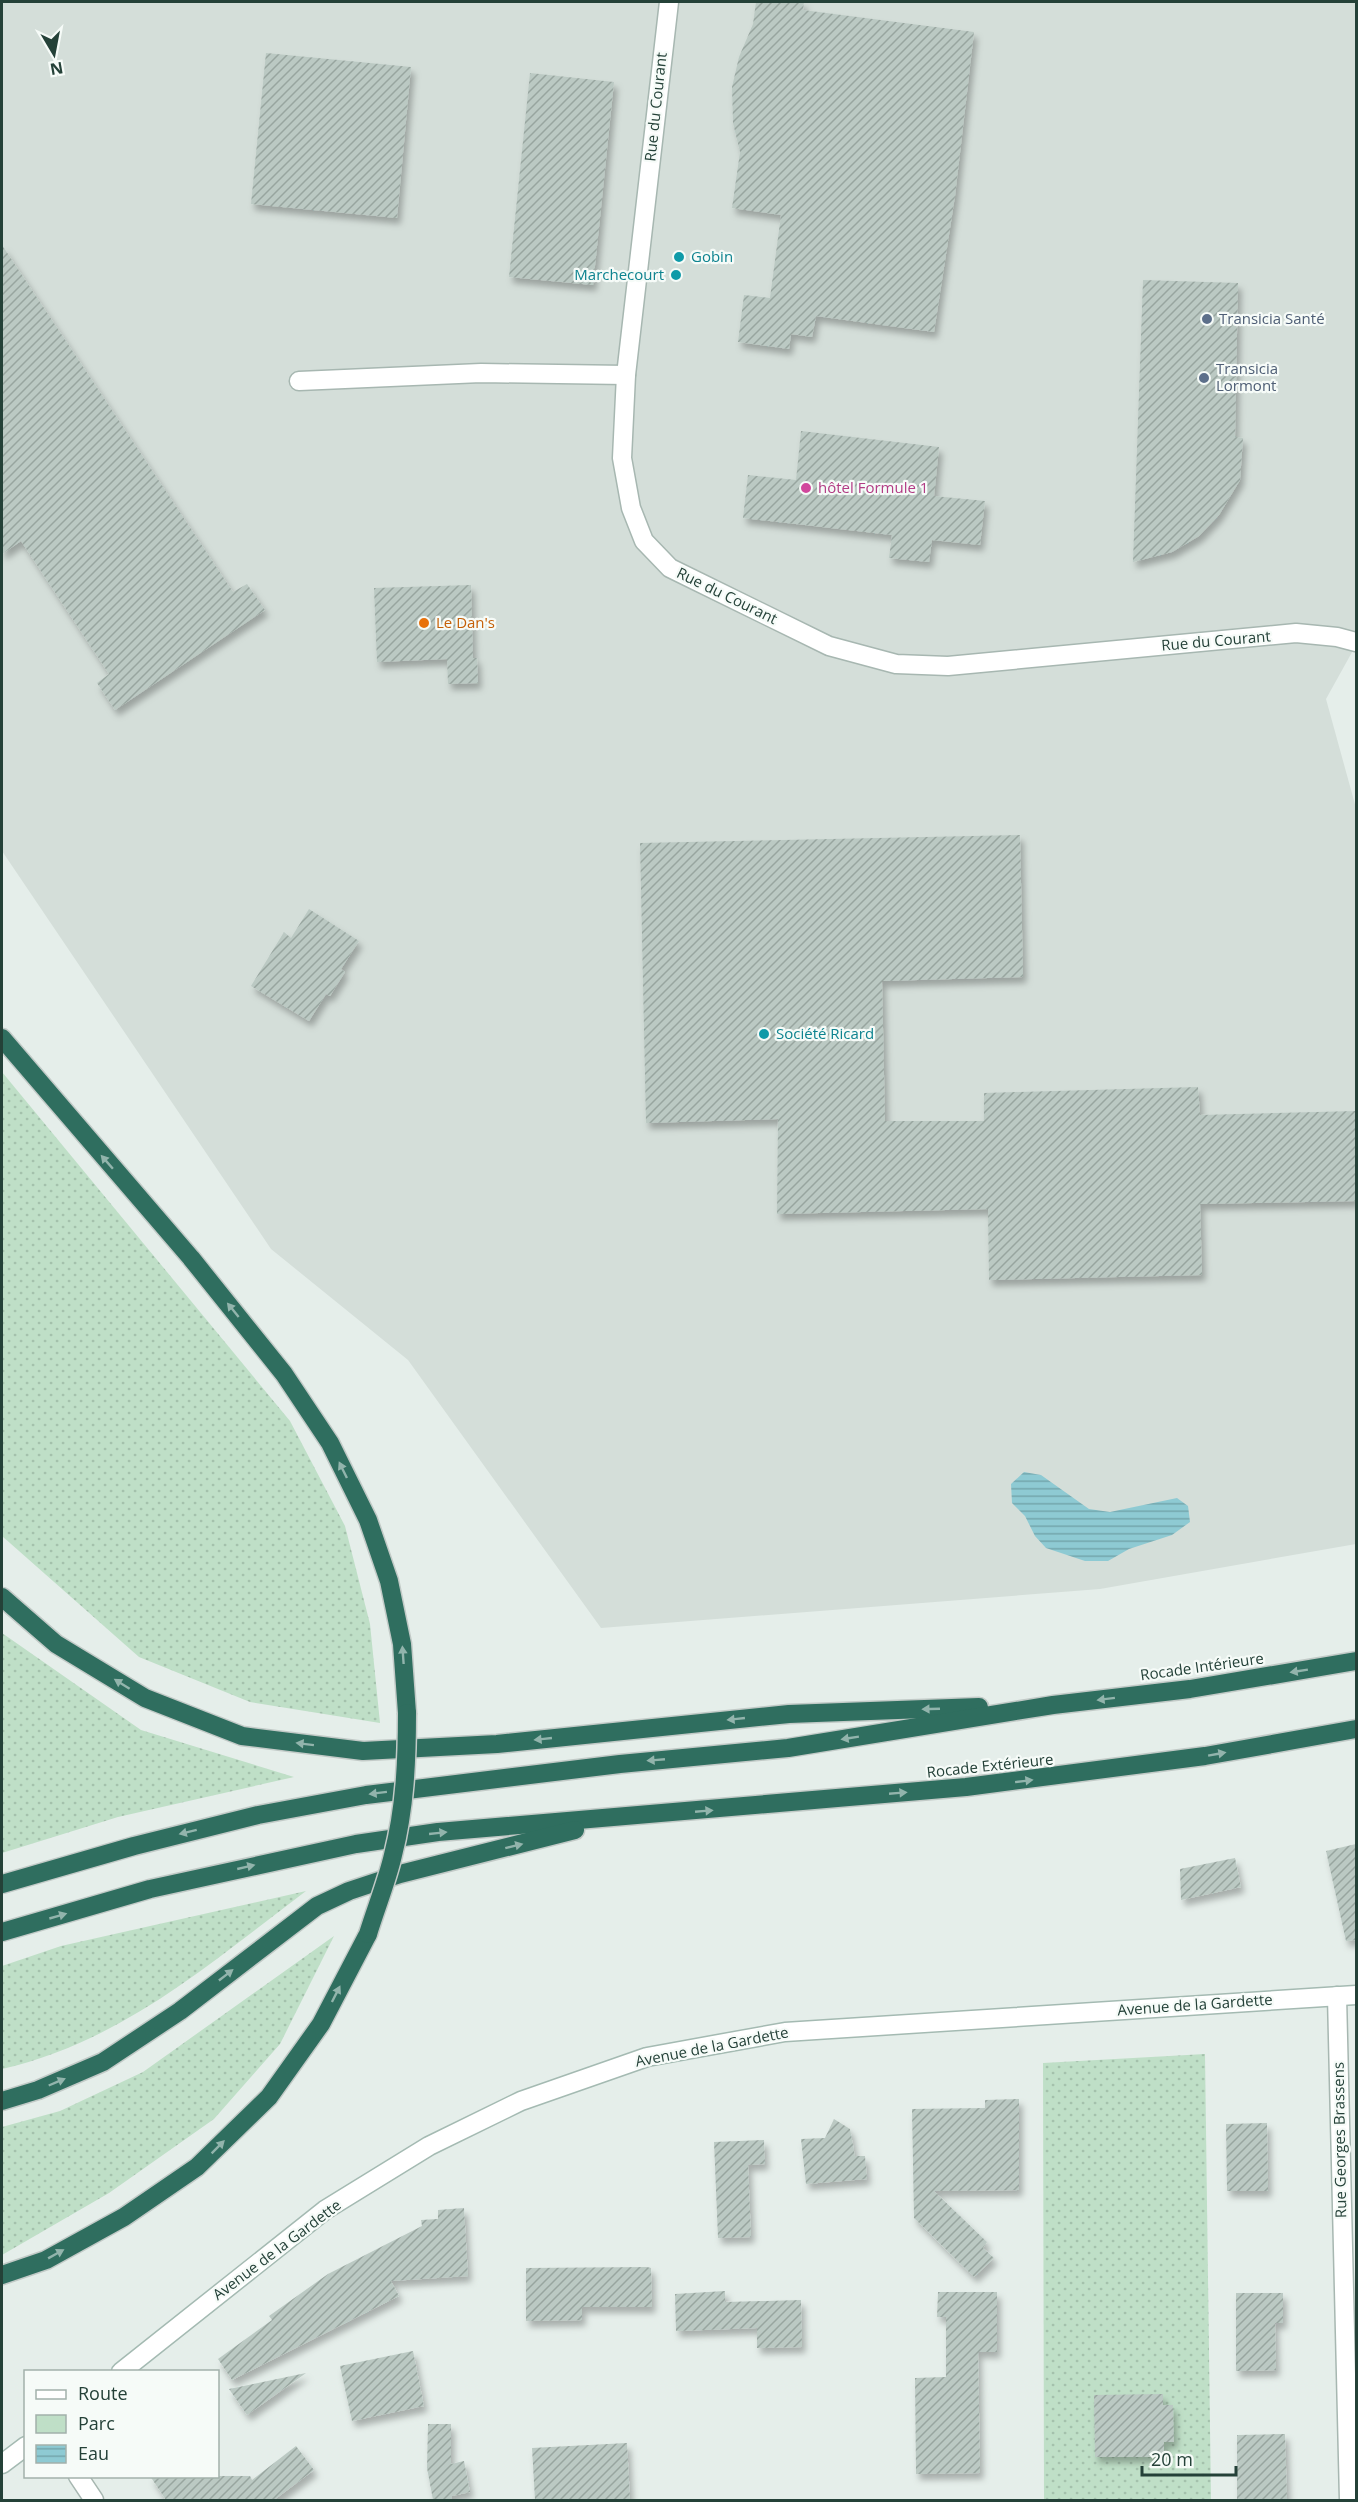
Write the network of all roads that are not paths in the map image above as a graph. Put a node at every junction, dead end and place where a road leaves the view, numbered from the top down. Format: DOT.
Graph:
graph roads {
  1 [pos="669,2"];
  2 [pos="626,375"];
  3 [pos="299,381"];
  4 [pos="1356,642"];
  5 [pos="2,1038"];
  6 [pos="2,1597"];
  7 [pos="1356,1661"];
  8 [pos="1053,1705"];
  9 [pos="1356,1729"];
  10 [pos="625,1818"];
  11 [pos="2,1884"];
  12 [pos="2,1932"];
  13 [pos="1356,1995"];
  14 [pos="1337,1996"];
  15 [pos="2,2101"];
  16 [pos="2,2275"];
  17 [pos="124,2370"];
  18 [pos="24,2447"];
  19 [pos="2,2463"];
  20 [pos="79,2478"];
  21 [pos="94,2500"];
  22 [pos="1349,2500"];
  1 -- 2 [label="street, Rue du Courant"];
  2 -- 3 [label="street"];
  2 -- 4 [label="street, Rue du Courant"];
  16 -- 5 [label="highway, one-way, bridge"];
  8 -- 6 [label="highway, one-way"];
  7 -- 8 [label="highway, Rocade Intérieure, one-way"];
  8 -- 11 [label="highway, one-way"];
  10 -- 9 [label="highway, Rocade Extérieure, one-way"];
  12 -- 10 [label="highway, one-way"];
  15 -- 10 [label="highway, one-way"];
  13 -- 14 [label="street, Avenue de la Gardette"];
  14 -- 17 [label="street, Avenue de la Gardette"];
  14 -- 22 [label="street, Rue Georges Brassens"];
  18 -- 19 [label="street"];
  20 -- 21 [label="street"];
}
